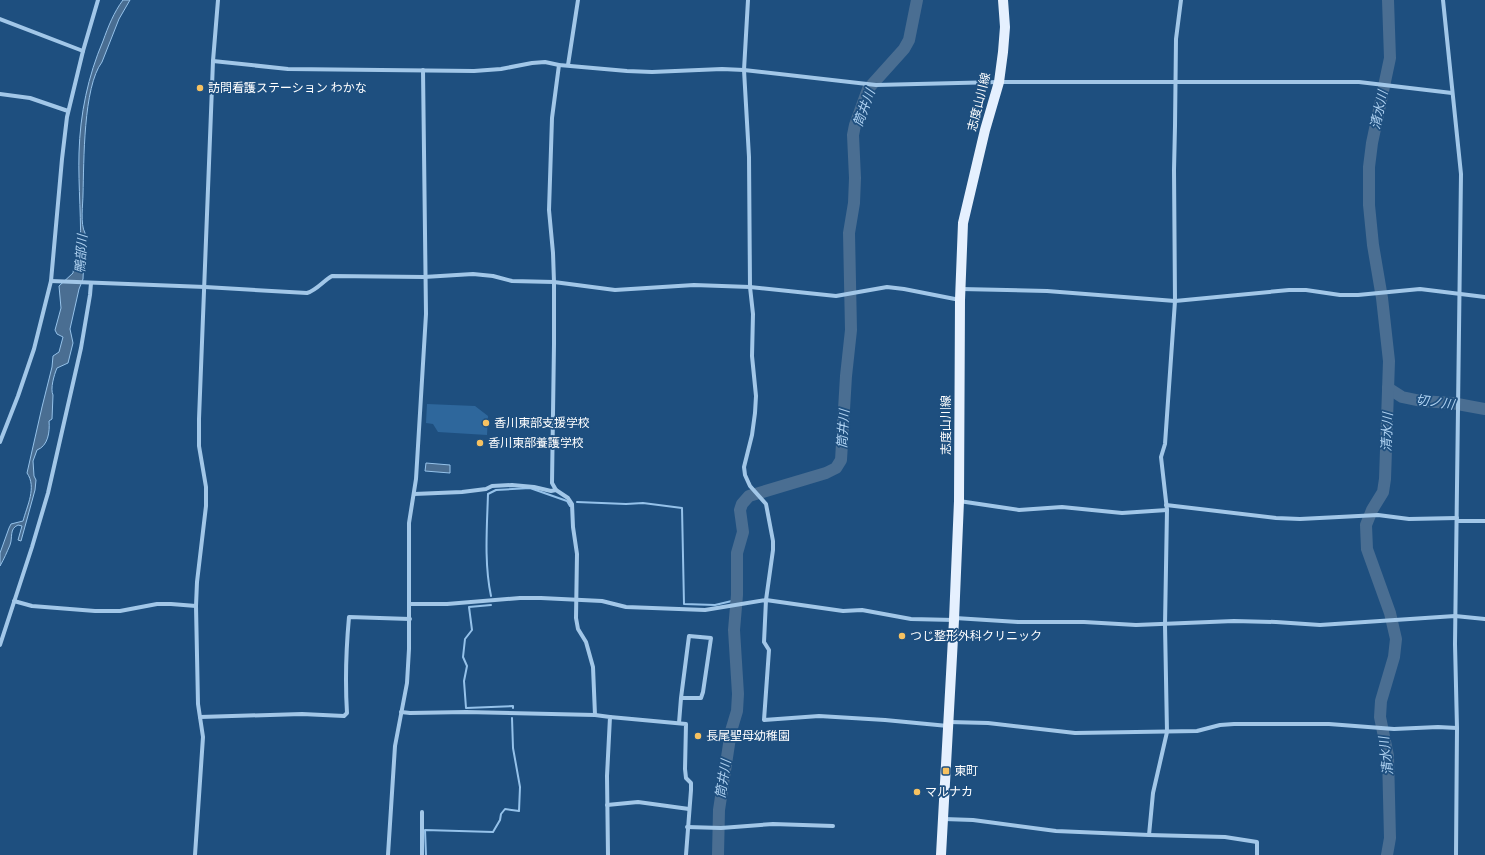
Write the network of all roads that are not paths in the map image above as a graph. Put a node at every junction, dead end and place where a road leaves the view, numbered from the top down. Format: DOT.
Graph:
graph roads {
  1 [pos="98,0"];
  2 [pos="218,0"];
  3 [pos="578,0"];
  4 [pos="748,0"];
  5 [pos="1003,0"];
  6 [pos="1181,0"];
  7 [pos="1443,0"];
  8 [pos="0,19"];
  9 [pos="83,51"];
  10 [pos="213,61"];
  11 [pos="568,65"];
  12 [pos="559,66"];
  13 [pos="423,70"];
  14 [pos="744,70"];
  15 [pos="1175,81"];
  16 [pos="999,82"];
  17 [pos="1452,93"];
  18 [pos="0,94"];
  19 [pos="68,111"];
  20 [pos="424,276"];
  21 [pos="51,281"];
  22 [pos="554,282"];
  23 [pos="89,283"];
  24 [pos="205,287"];
  25 [pos="750,287"];
  26 [pos="960,288"];
  27 [pos="1460,294"];
  28 [pos="1485,297"];
  29 [pos="960,300"];
  30 [pos="1175,301"];
  31 [pos="0,442"];
  32 [pos="556,490"];
  33 [pos="414,494"];
  34 [pos="959,501"];
  35 [pos="1166,505"];
  36 [pos="1167,510"];
  37 [pos="1457,520"];
  38 [pos="1485,521"];
  39 [pos="576,600"];
  40 [pos="766,600"];
  41 [pos="14,601"];
  42 [pos="410,604"];
  43 [pos="196,606"];
  44 [pos="1455,616"];
  45 [pos="410,619"];
  46 [pos="954,619"];
  47 [pos="1485,619"];
  48 [pos="1165,624"];
  49 [pos="0,645"];
  50 [pos="681,698"];
  51 [pos="401,712"];
  52 [pos="595,715"];
  53 [pos="200,717"];
  54 [pos="610,717"];
  55 [pos="679,723"];
  56 [pos="948,724"];
  57 [pos="1457,728"];
  58 [pos="1167,732"];
  59 [pos="607,805"];
  60 [pos="689,809"];
  61 [pos="422,812"];
  62 [pos="943,819"];
  63 [pos="833,826"];
  64 [pos="687,827"];
  65 [pos="1149,835"];
  66 [pos="195,855"];
  67 [pos="388,855"];
  68 [pos="422,855"];
  69 [pos="608,855"];
  70 [pos="686,855"];
  71 [pos="941,855"];
  72 [pos="1257,855"];
  73 [pos="1456,855"];
  1 -- 9 [label="street"];
  2 -- 10 [label="street"];
  3 -- 11 [label="street"];
  4 -- 14 [label="street"];
  5 -- 16 [label="main road, 志度山川線"];
  6 -- 15 [label="street"];
  7 -- 17 [label="street"];
  8 -- 9 [label="street"];
  9 -- 19 [label="street"];
  10 -- 13 [label="street"];
  10 -- 24 [label="street"];
  11 -- 12 [label="street"];
  11 -- 14 [label="street"];
  12 -- 13 [label="street"];
  12 -- 22 [label="street"];
  13 -- 20 [label="street"];
  14 -- 16 [label="street"];
  14 -- 25 [label="street"];
  15 -- 16 [label="street"];
  15 -- 17 [label="street"];
  15 -- 30 [label="street"];
  16 -- 26 [label="main road, 志度山川線"];
  17 -- 27 [label="street"];
  18 -- 19 [label="street"];
  19 -- 21 [label="street"];
  20 -- 22 [label="street"];
  20 -- 24 [label="street"];
  20 -- 33 [label="street"];
  21 -- 23 [label="street"];
  21 -- 31 [label="street"];
  22 -- 25 [label="street"];
  22 -- 32 [label="street"];
  23 -- 24 [label="street"];
  23 -- 41 [label="street"];
  24 -- 43 [label="street"];
  25 -- 29 [label="street"];
  25 -- 40 [label="street"];
  26 -- 29 [label="main road, 志度山川線"];
  26 -- 30 [label="street"];
  27 -- 28 [label="street"];
  27 -- 30 [label="street"];
  27 -- 37 [label="street"];
  29 -- 34 [label="main road, 志度山川線"];
  30 -- 35 [label="street"];
  32 -- 33 [label="street"];
  32 -- 39 [label="street"];
  33 -- 42 [label="street"];
  34 -- 36 [label="street"];
  34 -- 46 [label="main road, 志度山川線"];
  35 -- 36 [label="street"];
  35 -- 37 [label="street"];
  36 -- 48 [label="street"];
  37 -- 38 [label="street"];
  37 -- 44 [label="street"];
  39 -- 40 [label="street"];
  39 -- 42 [label="street"];
  39 -- 52 [label="street"];
  40 -- 46 [label="street"];
  40 -- 56 [label="street"];
  41 -- 43 [label="street"];
  41 -- 49 [label="street"];
  42 -- 45 [label="street"];
  43 -- 53 [label="street"];
  44 -- 47 [label="street"];
  44 -- 48 [label="street"];
  44 -- 57 [label="street"];
  45 -- 51 [label="street"];
  45 -- 53 [label="street"];
  46 -- 48 [label="street"];
  46 -- 56 [label="main road, 志度山川線"];
  48 -- 58 [label="street"];
  50 -- 50 [label="street"];
  50 -- 55 [label="street"];
  51 -- 52 [label="street"];
  51 -- 67 [label="street"];
  52 -- 54 [label="street"];
  53 -- 66 [label="street"];
  54 -- 55 [label="street"];
  54 -- 59 [label="street"];
  55 -- 60 [label="street"];
  56 -- 58 [label="street"];
  56 -- 62 [label="main road, 志度山川線"];
  57 -- 58 [label="street"];
  57 -- 73 [label="street"];
  58 -- 65 [label="street"];
  59 -- 60 [label="street"];
  59 -- 69 [label="street"];
  60 -- 64 [label="street"];
  61 -- 68 [label="street"];
  62 -- 65 [label="street"];
  62 -- 71 [label="main road, 志度山川線"];
  63 -- 64 [label="street"];
  64 -- 70 [label="street"];
  65 -- 72 [label="street"];
}
